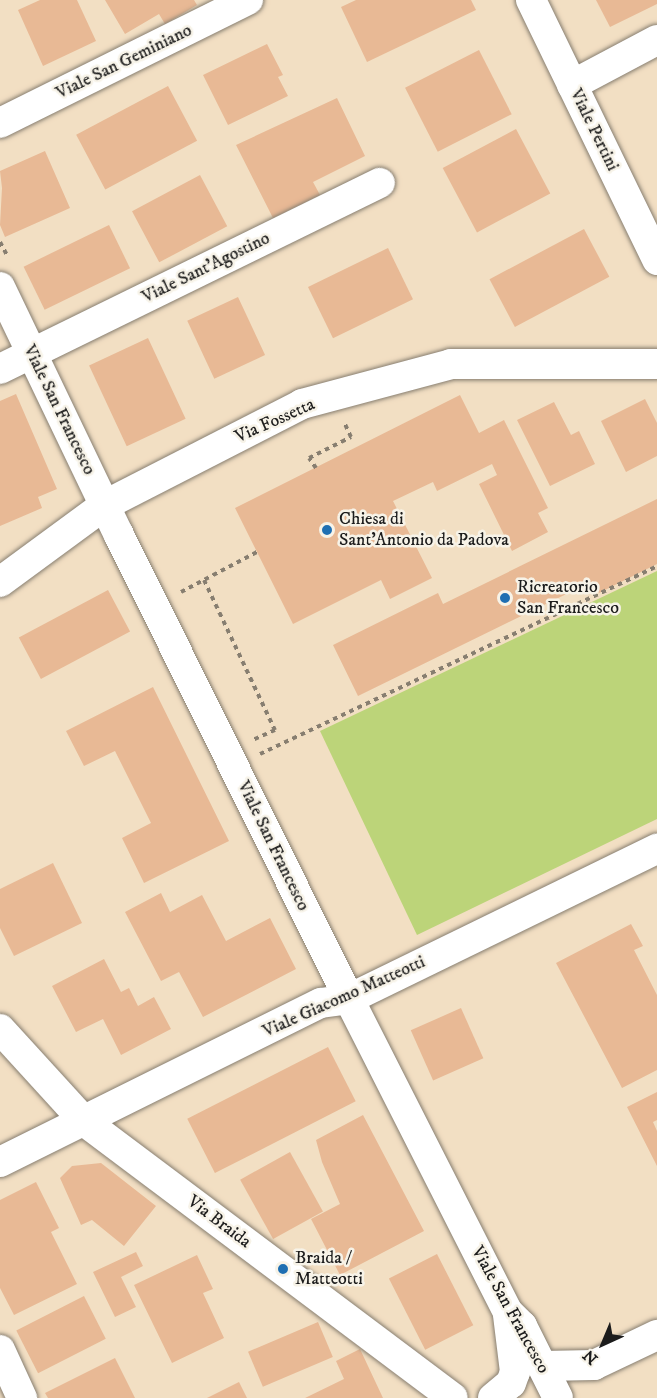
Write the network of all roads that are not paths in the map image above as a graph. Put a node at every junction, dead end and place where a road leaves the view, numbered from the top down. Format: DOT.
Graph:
graph roads {
  1 [pos="248,0"];
  2 [pos="531,0"];
  3 [pos="657,40"];
  4 [pos="572,85"];
  5 [pos="0,123"];
  6 [pos="380,183"];
  7 [pos="657,260"];
  8 [pos="0,287"];
  9 [pos="32,354"];
  10 [pos="657,364"];
  11 [pos="0,369"];
  12 [pos="105,505"];
  13 [pos="0,582"];
  14 [pos="657,849"];
  15 [pos="349,999"];
  16 [pos="0,1029"];
  17 [pos="84,1121"];
  18 [pos="0,1162"];
  19 [pos="508,1312"];
  20 [pos="657,1335"];
  21 [pos="0,1350"];
  22 [pos="543,1366"];
  23 [pos="22,1398"];
  24 [pos="453,1398"];
  25 [pos="493,1398"];
  26 [pos="558,1398"];
  1 -- 5 [label="street, Viale San Geminiano"];
  2 -- 4 [label="street, Viale Pertini"];
  3 -- 4 [label="street"];
  4 -- 7 [label="street, Viale Pertini"];
  6 -- 9 [label="street, Viale Sant'Agostino"];
  8 -- 9 [label="street, Viale San Francesco"];
  9 -- 11 [label="street, Viale Sant'Agostino"];
  9 -- 12 [label="street, Viale San Francesco"];
  10 -- 12 [label="street, Via Fossetta"];
  12 -- 13 [label="street, Via Fossetta"];
  12 -- 15 [label="street, Viale San Francesco"];
  14 -- 15 [label="street, Viale Giacomo Matteotti"];
  15 -- 17 [label="street, Viale Giacomo Matteotti"];
  15 -- 19 [label="street, Viale San Francesco"];
  16 -- 17 [label="street, Via Braida"];
  17 -- 18 [label="street, Viale Giacomo Matteotti"];
  17 -- 24 [label="street, Via Braida"];
  19 -- 22 [label="street, Viale San Francesco"];
  19 -- 25 [label="street"];
  20 -- 22 [label="street"];
  21 -- 23 [label="street"];
  22 -- 26 [label="street, Viale San Francesco"];
}
